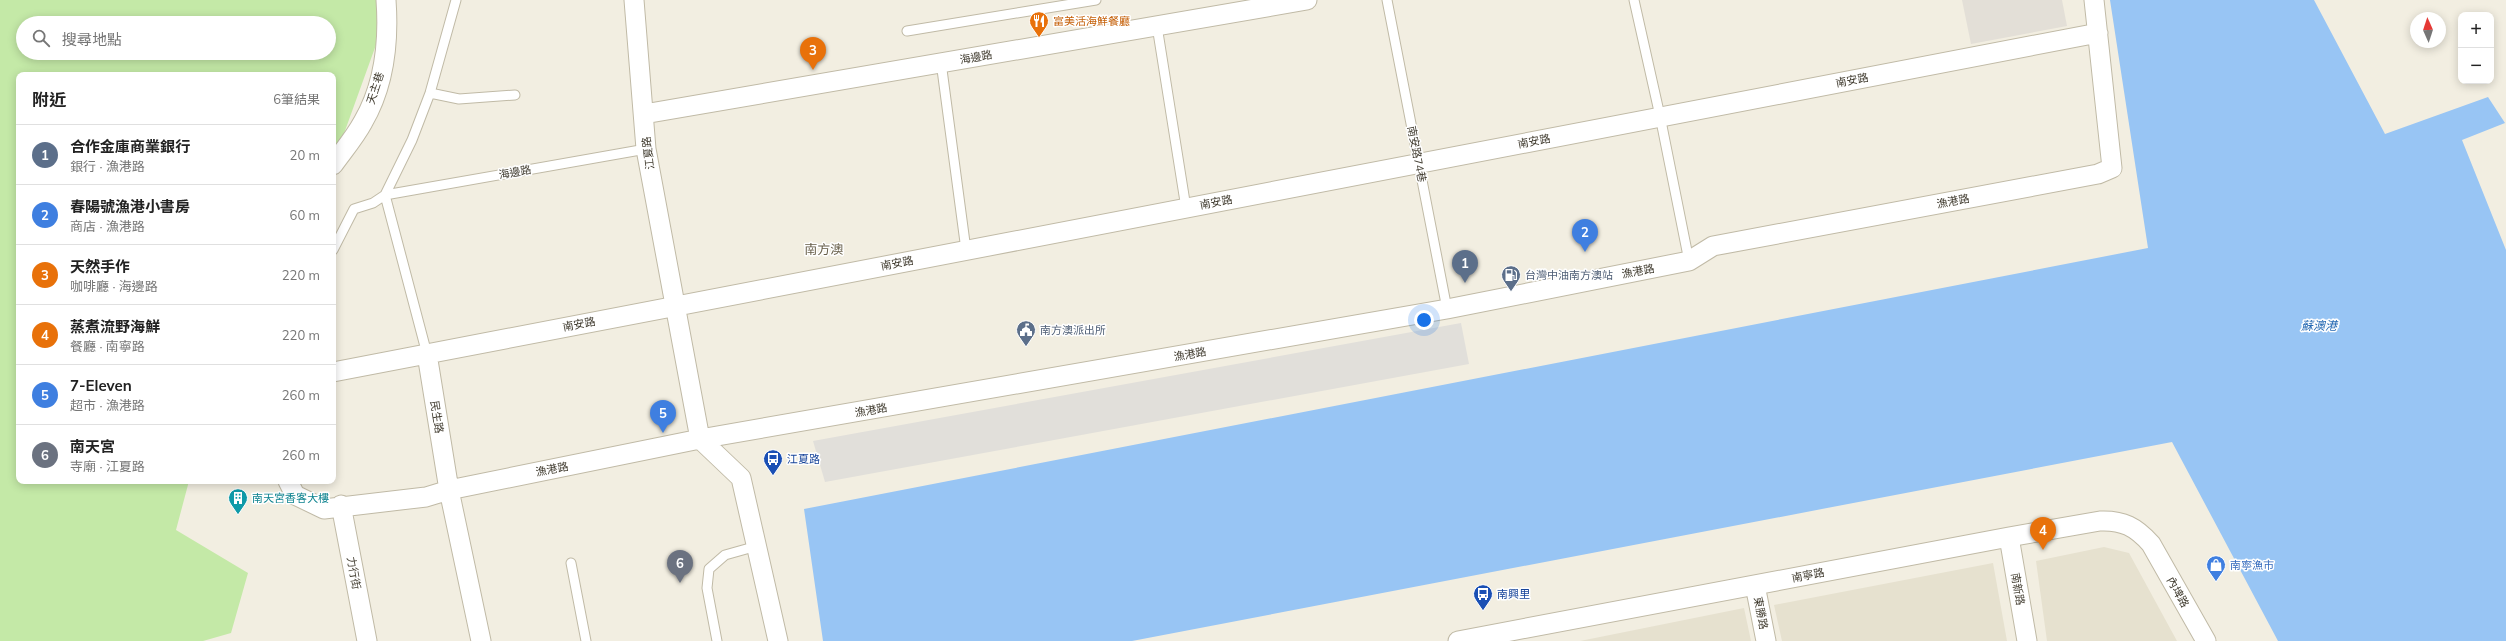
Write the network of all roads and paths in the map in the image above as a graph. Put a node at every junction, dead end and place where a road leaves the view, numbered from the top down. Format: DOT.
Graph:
graph roads {
  1 [pos="386,0"];
  2 [pos="456,0"];
  3 [pos="634,0"];
  4 [pos="1096,0"];
  5 [pos="1307,0"];
  6 [pos="1387,0"];
  7 [pos="1634,0"];
  8 [pos="2094,0"];
  9 [pos="1157,26"];
  10 [pos="907,31"];
  11 [pos="2098,33"];
  12 [pos="941,62"];
  13 [pos="430,93"];
  14 [pos="515,95"];
  15 [pos="644,114"];
  16 [pos="1660,116"];
  17 [pos="646,149"];
  18 [pos="336,161"];
  19 [pos="1419,164"];
  20 [pos="385,195"];
  21 [pos="1186,208"];
  22 [pos="336,244"];
  23 [pos="966,250"];
  24 [pos="1689,261"];
  25 [pos="674,306"];
  26 [pos="1447,309"];
  27 [pos="426,354"];
  28 [pos="336,371"];
  29 [pos="700,440"];
  30 [pos="290,484"];
  31 [pos="448,490"];
  32 [pos="341,505"];
  33 [pos="2009,537"];
  34 [pos="2151,544"];
  35 [pos="757,546"];
  36 [pos="571,563"];
  37 [pos="1756,585"];
  38 [pos="1525,635"];
  39 [pos="367,641"];
  40 [pos="481,641"];
  41 [pos="586,641"];
  42 [pos="717,641"];
  43 [pos="778,641"];
  44 [pos="1458,641"];
  45 [pos="1766,641"];
  46 [pos="2027,641"];
  47 [pos="2206,641"];
  1 -- 18 [label="street, 天主巷"];
  2 -- 13 [label="lane"];
  3 -- 15 [label="street, 江夏路"];
  4 -- 10 [label="lane"];
  5 -- 9 [label="street, 海邊路"];
  6 -- 19 [label="lane, 南安路74巷"];
  7 -- 16 [label="lane"];
  8 -- 11 [label="street"];
  9 -- 12 [label="street, 海邊路"];
  9 -- 21 [label="lane"];
  11 -- 16 [label="street, 南安路"];
  11 -- 24 [label="street, 漁港路"];
  12 -- 15 [label="street, 海邊路"];
  12 -- 23 [label="lane"];
  13 -- 14 [label="lane"];
  13 -- 20 [label="lane"];
  15 -- 17 [label="street, 江夏路"];
  16 -- 19 [label="street, 南安路"];
  16 -- 24 [label="lane"];
  17 -- 20 [label="lane, 海邊路"];
  17 -- 25 [label="street, 江夏路"];
  19 -- 21 [label="street, 南安路"];
  19 -- 26 [label="lane, 南安路74巷"];
  20 -- 22 [label="lane, 海邊路"];
  20 -- 27 [label="lane, 民生路"];
  21 -- 23 [label="street, 南安路"];
  23 -- 25 [label="street, 南安路"];
  24 -- 26 [label="street, 漁港路"];
  25 -- 27 [label="street, 南安路"];
  25 -- 29 [label="street, 江夏路"];
  26 -- 29 [label="street, 漁港路"];
  27 -- 28 [label="street, 南安路"];
  27 -- 31 [label="street, 民生路"];
  29 -- 31 [label="street, 漁港路"];
  29 -- 35 [label="street"];
  30 -- 32 [label="street, 漁港路"];
  31 -- 32 [label="street, 漁港路"];
  31 -- 40 [label="street, 民生路"];
  32 -- 39 [label="street, 力行街"];
  33 -- 34 [label="street, 南寧路"];
  33 -- 37 [label="street, 南寧路"];
  33 -- 46 [label="street, 南新路"];
  34 -- 47 [label="street, 內埤路"];
  35 -- 42 [label="lane"];
  35 -- 43 [label="street"];
  36 -- 41 [label="lane"];
  37 -- 38 [label="street, 南寧路"];
  37 -- 45 [label="street, 東勝路"];
  38 -- 44 [label="street, 南寧路"];
}
